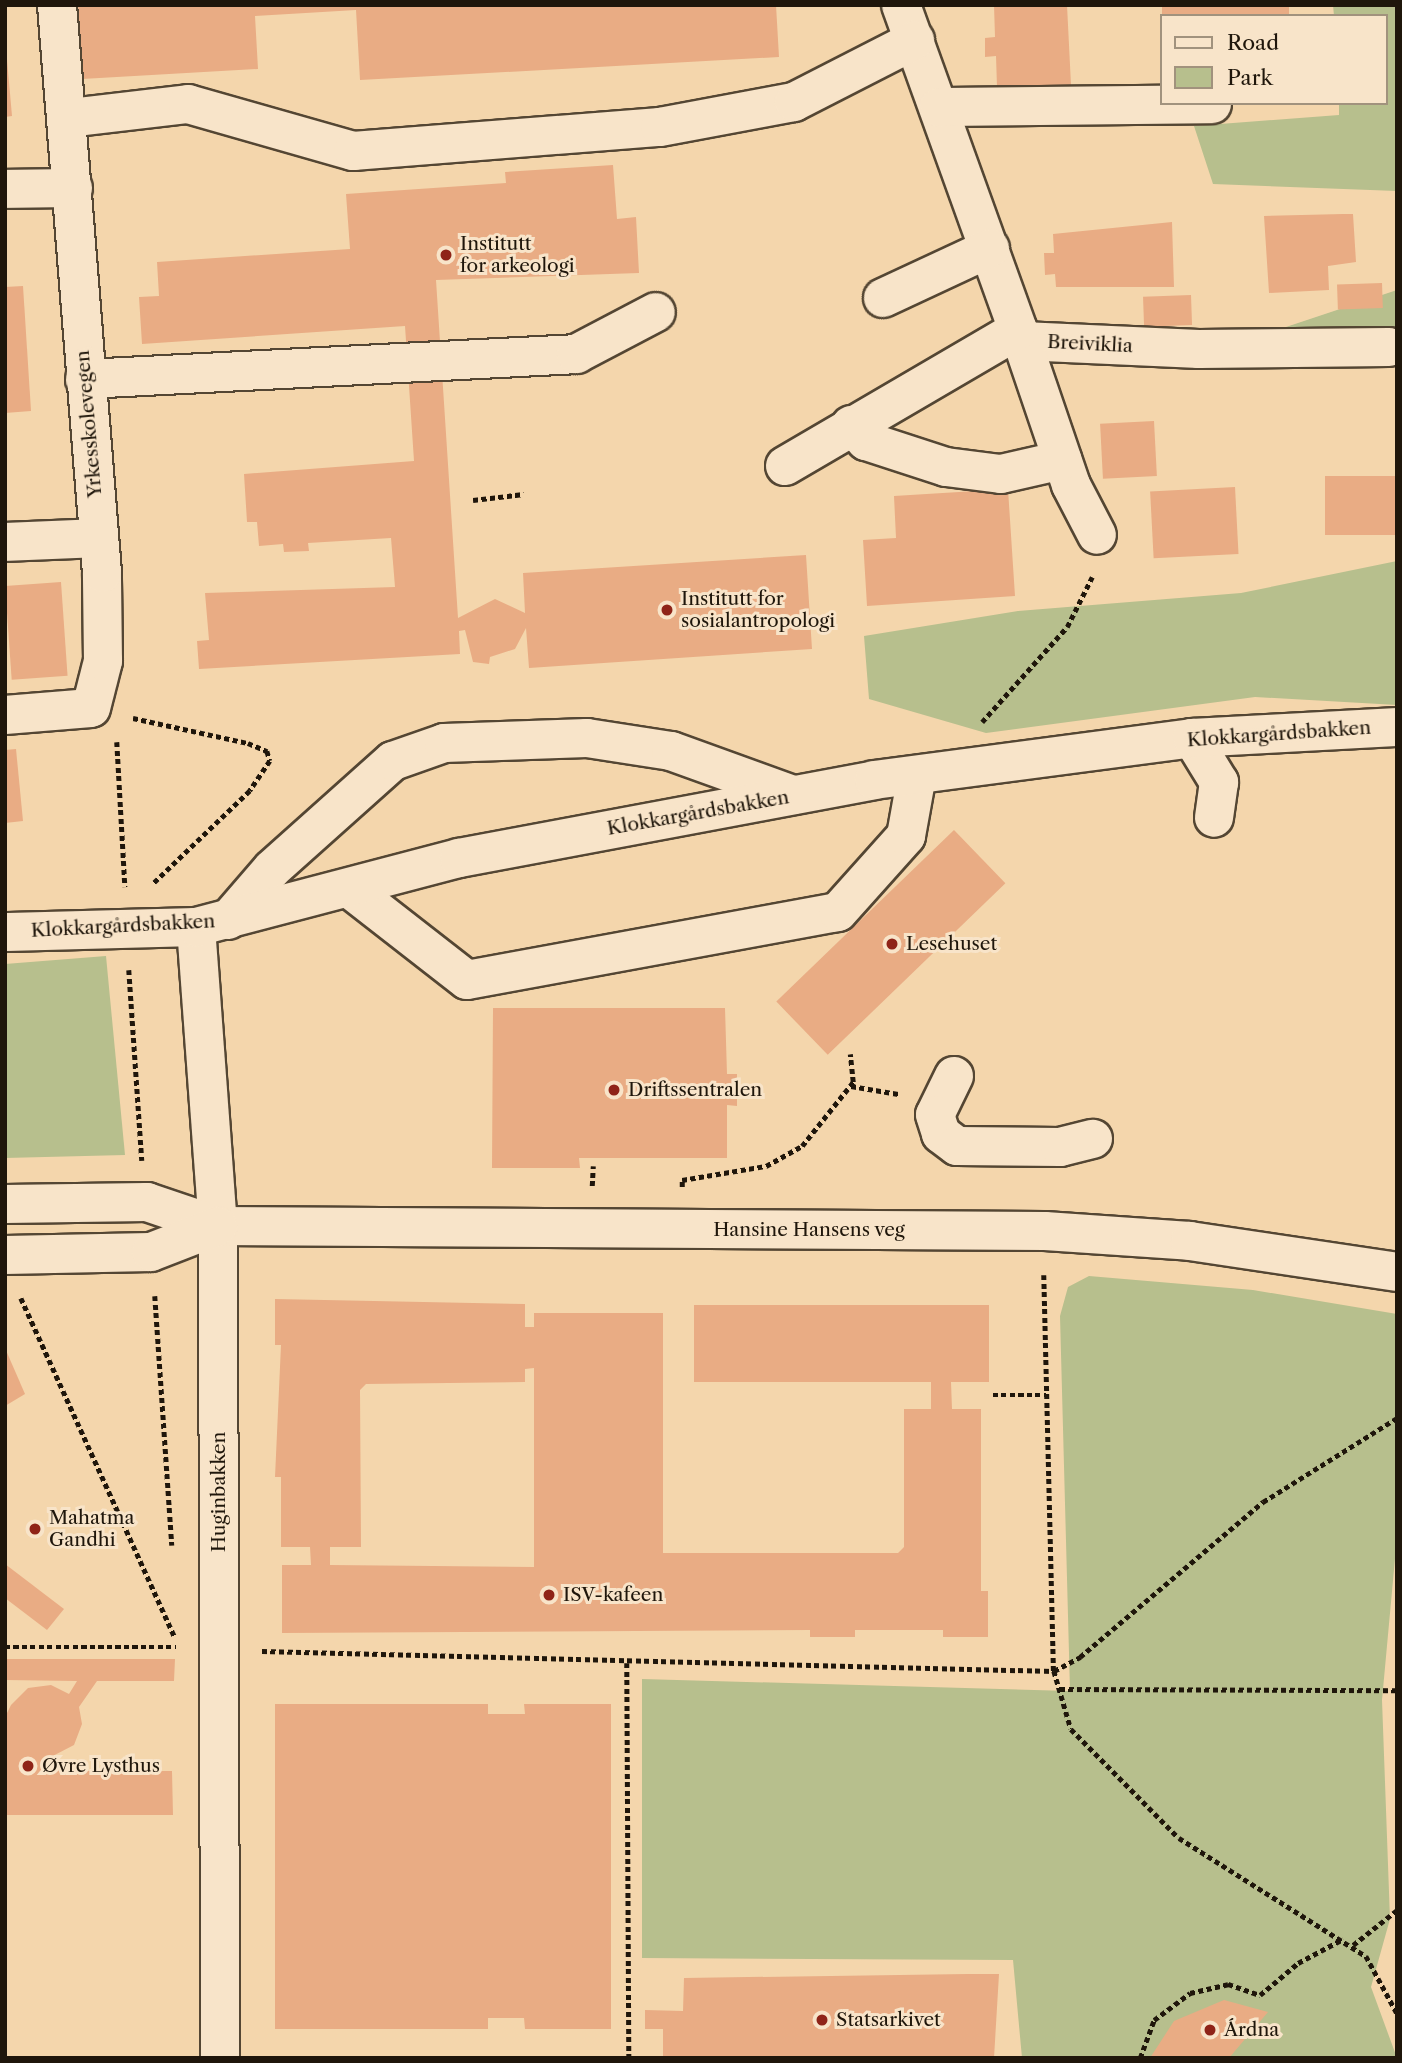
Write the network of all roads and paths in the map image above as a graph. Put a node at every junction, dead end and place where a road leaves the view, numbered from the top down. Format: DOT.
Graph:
graph roads {
  1 [pos="57,5"];
  2 [pos="901,5"];
  3 [pos="915,40"];
  4 [pos="1160,105"];
  5 [pos="939,107"];
  6 [pos="69,118"];
  7 [pos="73,188"];
  8 [pos="5,189"];
  9 [pos="990,248"];
  10 [pos="883,298"];
  11 [pos="656,312"];
  12 [pos="1020,335"];
  13 [pos="1389,347"];
  14 [pos="85,379"];
  15 [pos="851,425"];
  16 [pos="1062,460"];
  17 [pos="785,466"];
  18 [pos="524,494"];
  19 [pos="473,500"];
  20 [pos="1097,535"];
  21 [pos="99,538"];
  22 [pos="5,542"];
  23 [pos="5,715"];
  24 [pos="104,720"];
  25 [pos="1397,727"];
  26 [pos="1179,741"];
  27 [pos="957,769"];
  28 [pos="917,775"];
  29 [pos="795,796"];
  30 [pos="1214,818"];
  31 [pos="349,889"];
  32 [pos="125,891"];
  33 [pos="146,895"];
  34 [pos="212,923"];
  35 [pos="5,932"];
  36 [pos="128,956"];
  37 [pos="850,1054"];
  38 [pos="954,1076"];
  39 [pos="1094,1139"];
  40 [pos="143,1172"];
  41 [pos="681,1202"];
  42 [pos="5,1204"];
  43 [pos="218,1226"];
  44 [pos="1044,1267"];
  45 [pos="11,1272"];
  46 [pos="1397,1272"];
  47 [pos="154,1284"];
  48 [pos="993,1395"];
  49 [pos="1046,1395"];
  50 [pos="1397,1418"];
  51 [pos="173,1550"];
  52 [pos="177,1620"];
  53 [pos="5,1647"];
  54 [pos="179,1647"];
  55 [pos="190,1648"];
  56 [pos="248,1651"];
  57 [pos="627,1663"];
  58 [pos="1054,1671"];
  59 [pos="1060,1689"];
  60 [pos="1396,1690"];
  61 [pos="1397,1910"];
  62 [pos="1343,1939"];
  63 [pos="1353,1945"];
  64 [pos="1397,2013"];
  65 [pos="220,2058"];
  66 [pos="629,2058"];
  67 [pos="1140,2058"];
  1 -- 6 [label="street, Yrkesskolevegen"];
  2 -- 3 [label="street"];
  3 -- 5 [label="street"];
  3 -- 6 [label="street"];
  4 -- 5 [label="street"];
  5 -- 9 [label="street"];
  6 -- 7 [label="street, Yrkesskolevegen"];
  7 -- 8 [label="street"];
  7 -- 14 [label="street, Yrkesskolevegen"];
  9 -- 10 [label="street"];
  9 -- 12 [label="street"];
  11 -- 14 [label="street"];
  12 -- 13 [label="street, Breiviklia"];
  12 -- 15 [label="street"];
  12 -- 16 [label="street"];
  14 -- 21 [label="street, Yrkesskolevegen"];
  15 -- 16 [label="street"];
  15 -- 17 [label="street"];
  16 -- 20 [label="street"];
  18 -- 19 [label="path"];
  20 -- 27 [label="path"];
  21 -- 22 [label="street"];
  21 -- 24 [label="street, Yrkesskolevegen"];
  23 -- 24 [label="street"];
  24 -- 32 [label="path"];
  24 -- 33 [label="path"];
  25 -- 26 [label="street, Klokkargårdsbakken"];
  26 -- 27 [label="street, Klokkargårdsbakken"];
  26 -- 30 [label="street"];
  27 -- 28 [label="street, Klokkargårdsbakken"];
  28 -- 29 [label="street, Klokkargårdsbakken"];
  28 -- 31 [label="street"];
  29 -- 31 [label="street, Klokkargårdsbakken"];
  29 -- 34 [label="street"];
  31 -- 34 [label="street, Klokkargårdsbakken"];
  34 -- 35 [label="street, Klokkargårdsbakken"];
  34 -- 43 [label="street, Huginbakken"];
  36 -- 40 [label="path"];
  37 -- 41 [label="path"];
  38 -- 39 [label="street"];
  42 -- 43 [label="street, Hansine Hansens veg"];
  43 -- 45 [label="street, Hansine Hansens veg"];
  43 -- 46 [label="street, Hansine Hansens veg"];
  43 -- 65 [label="street, Huginbakken"];
  44 -- 49 [label="path"];
  45 -- 54 [label="path"];
  47 -- 51 [label="path"];
  48 -- 49 [label="path"];
  49 -- 58 [label="path"];
  50 -- 58 [label="path"];
  52 -- 54 [label="path"];
  53 -- 54 [label="path"];
  54 -- 55 [label="path"];
  56 -- 57 [label="path"];
  57 -- 58 [label="path"];
  57 -- 66 [label="path"];
  58 -- 59 [label="path"];
  59 -- 60 [label="path"];
  59 -- 62 [label="path"];
  61 -- 63 [label="path"];
  62 -- 63 [label="path"];
  62 -- 67 [label="path"];
  63 -- 64 [label="path"];
}
